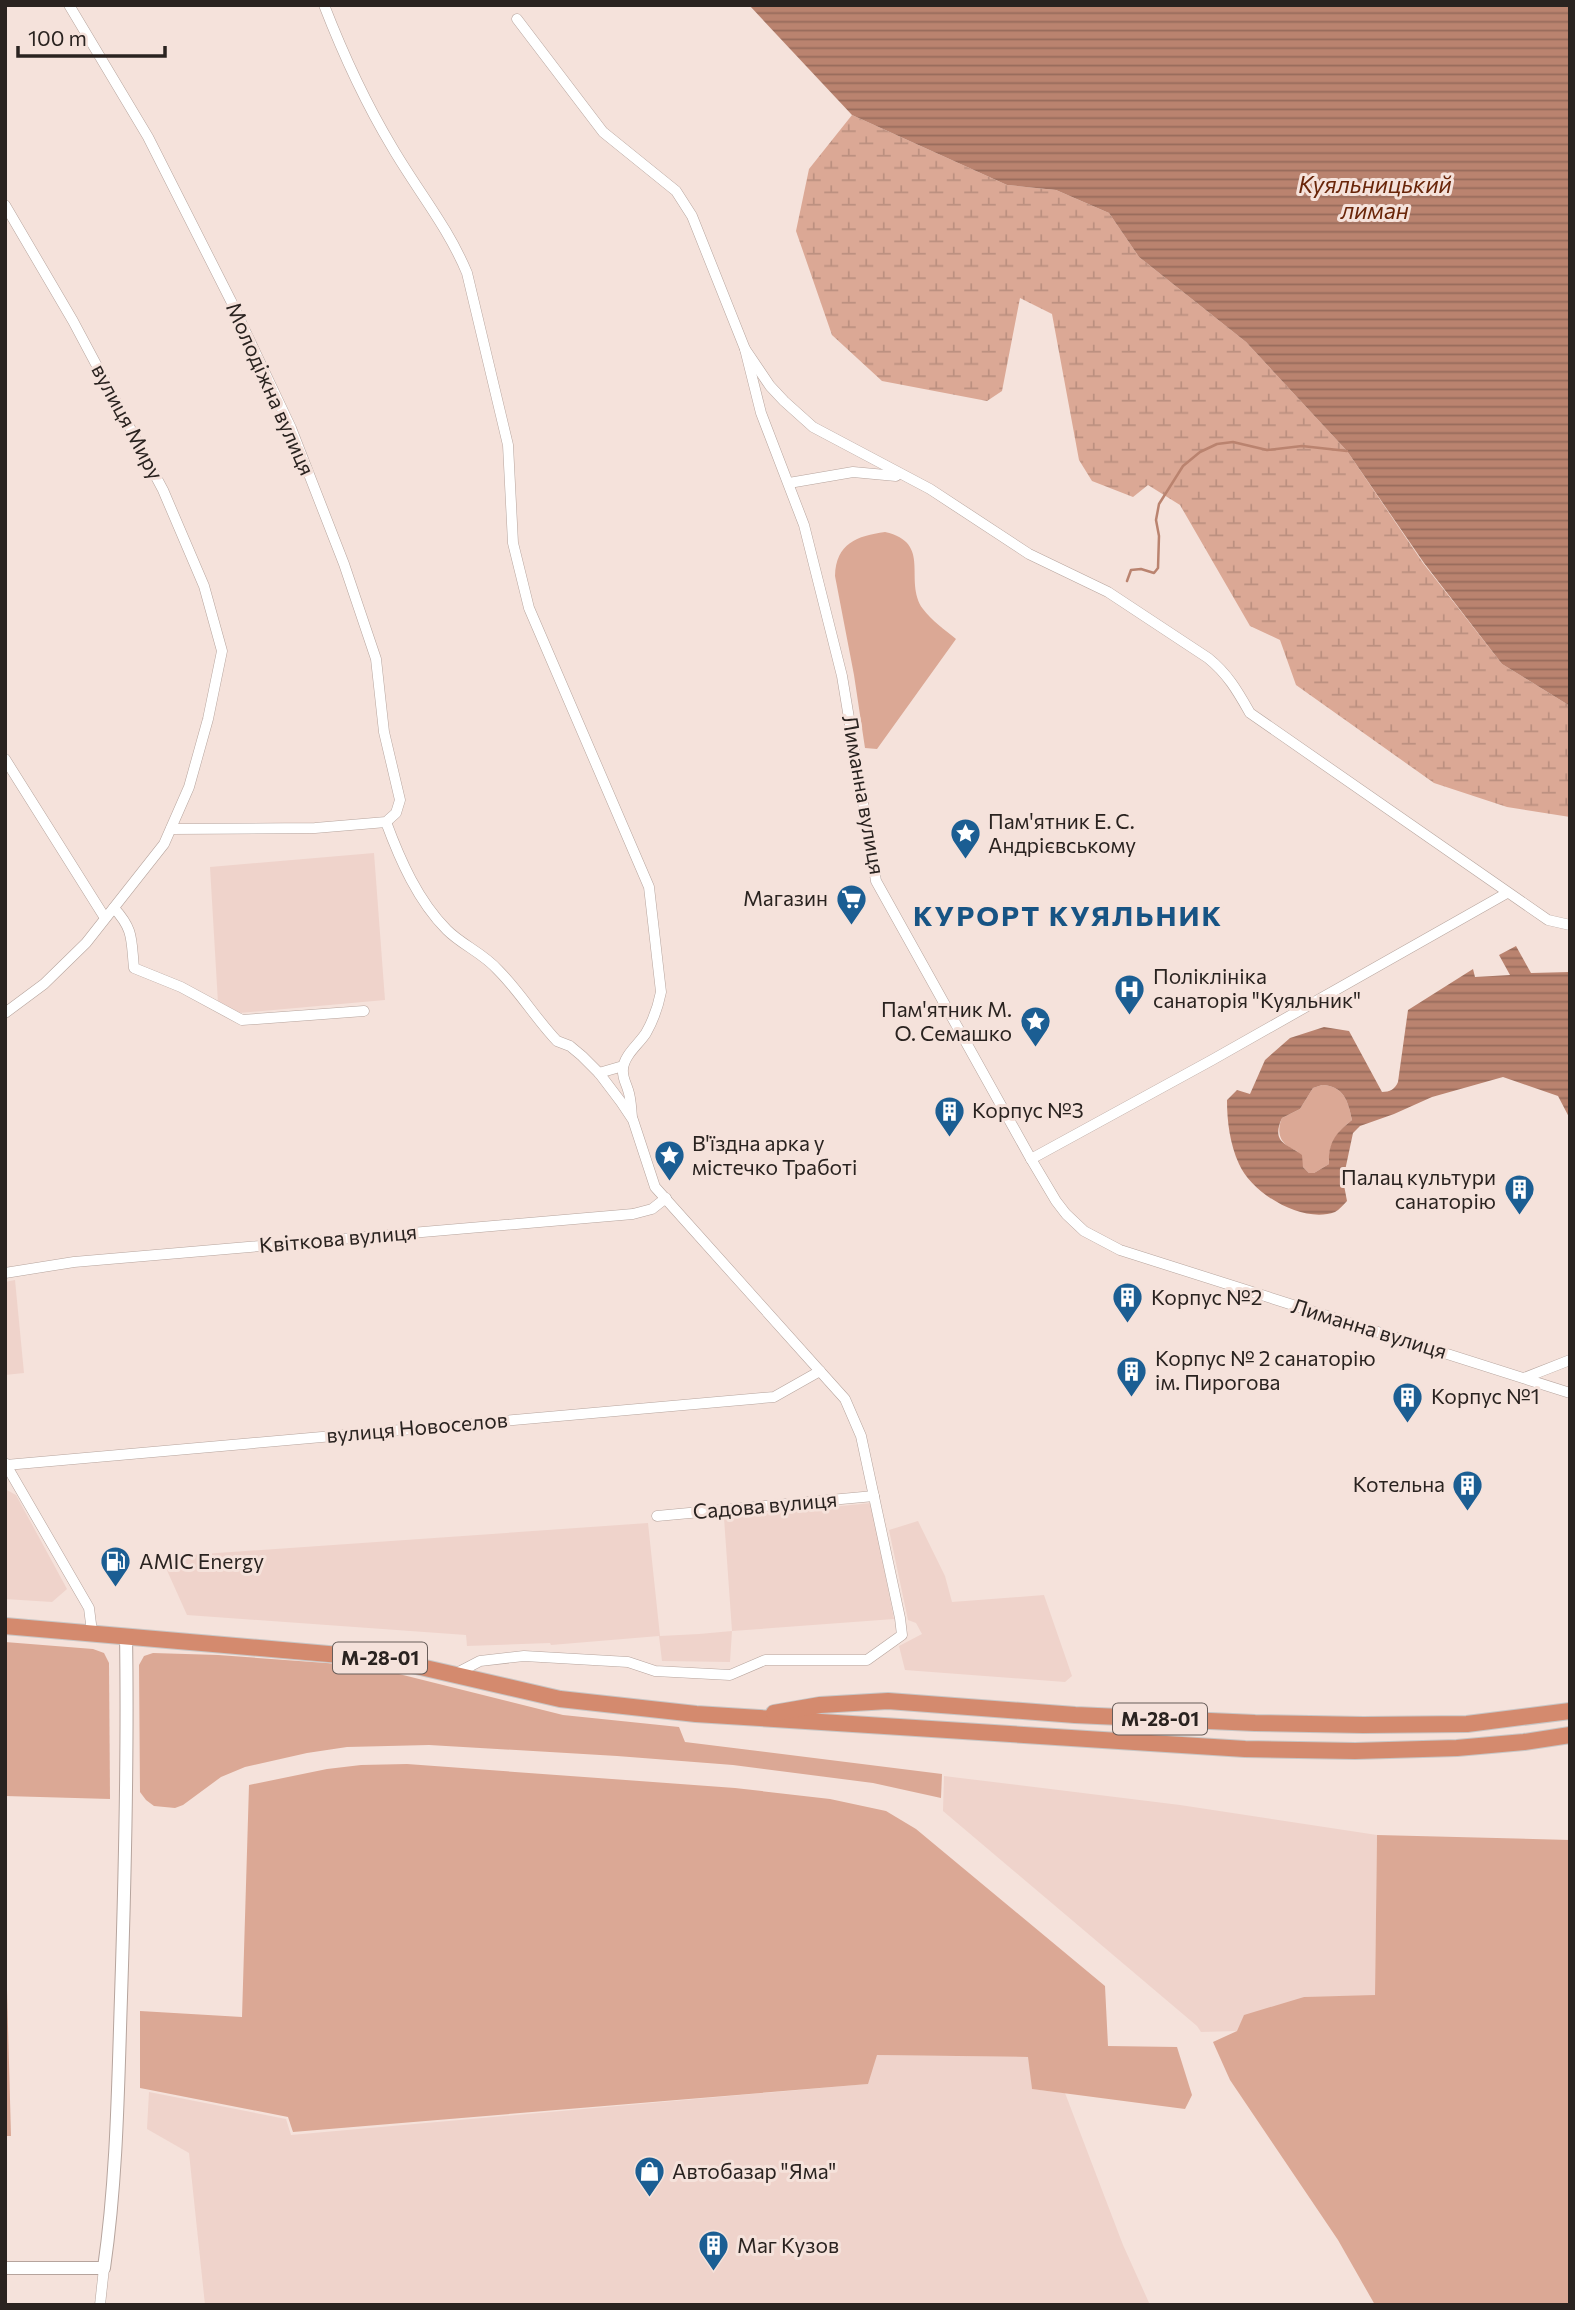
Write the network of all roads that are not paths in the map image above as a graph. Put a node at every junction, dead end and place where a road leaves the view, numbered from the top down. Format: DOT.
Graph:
graph roads {
  1 [pos="68,5"];
  2 [pos="324,5"];
  3 [pos="517,19"];
  4 [pos="5,205"];
  5 [pos="745,349"];
  6 [pos="903,477"];
  7 [pos="789,483"];
  8 [pos="5,758"];
  9 [pos="386,822"];
  10 [pos="171,829"];
  11 [pos="1507,893"];
  12 [pos="114,908"];
  13 [pos="105,918"];
  14 [pos="1570,925"];
  15 [pos="364,1011"];
  16 [pos="5,1013"];
  17 [pos="623,1066"];
  18 [pos="599,1073"];
  19 [pos="633,1120"];
  20 [pos="1031,1160"];
  21 [pos="667,1186"];
  22 [pos="655,1187"];
  23 [pos="666,1198"];
  24 [pos="5,1273"];
  25 [pos="1570,1360"];
  26 [pos="820,1371"];
  27 [pos="1523,1378"];
  28 [pos="1570,1393"];
  29 [pos="6,1464"];
  30 [pos="873,1496"];
  31 [pos="657,1516"];
  32 [pos="5,1626"];
  33 [pos="92,1632"];
  34 [pos="126,1635"];
  35 [pos="455,1674"];
  36 [pos="1570,1710"];
  37 [pos="751,1717"];
  38 [pos="1570,1735"];
  39 [pos="5,2267"];
  40 [pos="104,2268"];
  41 [pos="100,2305"];
  1 -- 9 [label="street, Молодіжна вулиця"];
  2 -- 17 [label="street"];
  3 -- 5 [label="street"];
  4 -- 10 [label="street, вулиця Миру"];
  5 -- 6 [label="street"];
  5 -- 7 [label="street, Лиманна вулиця"];
  6 -- 7 [label="street"];
  6 -- 11 [label="street"];
  7 -- 20 [label="street, Лиманна вулиця"];
  8 -- 13 [label="street"];
  9 -- 10 [label="street"];
  9 -- 18 [label="street"];
  10 -- 12 [label="street"];
  11 -- 14 [label="street"];
  11 -- 20 [label="street"];
  12 -- 13 [label="street"];
  12 -- 15 [label="street"];
  13 -- 16 [label="street"];
  17 -- 18 [label="street"];
  17 -- 19 [label="street"];
  18 -- 19 [label="street"];
  19 -- 22 [label="street"];
  20 -- 27 [label="street, Лиманна вулиця"];
  21 -- 22 [label="street"];
  22 -- 23 [label="street"];
  23 -- 24 [label="street, Квіткова вулиця"];
  23 -- 26 [label="street"];
  25 -- 27 [label="street"];
  26 -- 29 [label="street, вулиця Новоселов"];
  26 -- 30 [label="street"];
  27 -- 28 [label="street, Лиманна вулиця"];
  29 -- 33 [label="street"];
  30 -- 31 [label="street, Садова вулиця"];
  30 -- 35 [label="street"];
  32 -- 33 [label="highway, М-28-01"];
  33 -- 34 [label="highway, М-28-01"];
  34 -- 35 [label="highway, М-28-01"];
  34 -- 40 [label="street"];
  35 -- 37 [label="highway, М-28-01"];
  36 -- 37 [label="highway, М-28-01"];
  37 -- 38 [label="highway, М-28-01"];
  39 -- 40 [label="street"];
  40 -- 41 [label="street"];
}
